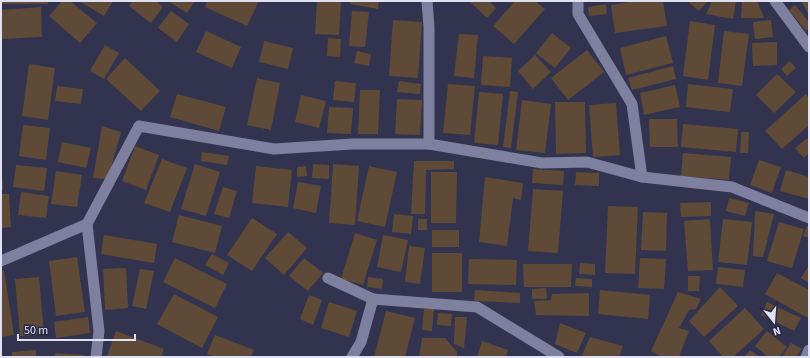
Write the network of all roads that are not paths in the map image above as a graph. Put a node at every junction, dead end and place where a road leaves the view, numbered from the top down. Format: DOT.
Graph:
graph roads {
  1 [pos="427,1"];
  2 [pos="578,1"];
  3 [pos="775,1"];
  4 [pos="809,47"];
  5 [pos="429,144"];
  6 [pos="642,177"];
  7 [pos="809,218"];
  8 [pos="87,224"];
  9 [pos="1,261"];
  10 [pos="328,278"];
  11 [pos="373,299"];
  12 [pos="809,350"];
  13 [pos="96,357"];
  14 [pos="352,357"];
  15 [pos="559,357"];
  16 [pos="806,357"];
  1 -- 5 [label="street"];
  2 -- 6 [label="street"];
  3 -- 4 [label="street"];
  5 -- 6 [label="street"];
  5 -- 8 [label="street"];
  6 -- 7 [label="street"];
  8 -- 9 [label="street"];
  8 -- 13 [label="street"];
  10 -- 11 [label="street"];
  11 -- 14 [label="street"];
  11 -- 15 [label="street"];
  12 -- 16 [label="street"];
}
